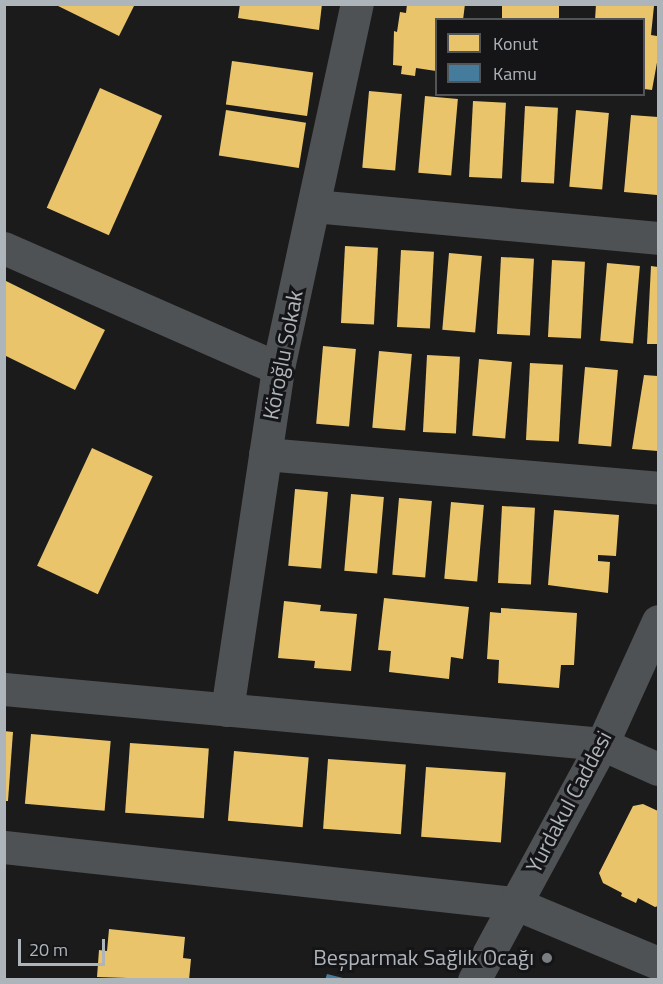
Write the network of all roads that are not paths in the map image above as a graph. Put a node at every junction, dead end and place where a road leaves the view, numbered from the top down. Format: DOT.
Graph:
graph roads {
  1 [pos="357,4"];
  2 [pos="314,206"];
  3 [pos="658,238"];
  4 [pos="4,248"];
  5 [pos="278,368"];
  6 [pos="266,454"];
  7 [pos="658,488"];
  8 [pos="658,621"];
  9 [pos="4,689"];
  10 [pos="227,710"];
  11 [pos="602,744"];
  12 [pos="658,769"];
  13 [pos="4,848"];
  14 [pos="514,903"];
  15 [pos="658,963"];
  16 [pos="474,980"];
  1 -- 2 [label="street, Köroğlu Sokak"];
  2 -- 3 [label="street"];
  2 -- 5 [label="street, Köroğlu Sokak"];
  4 -- 5 [label="street"];
  5 -- 6 [label="street, Köroğlu Sokak"];
  6 -- 7 [label="street"];
  6 -- 10 [label="street, Köroğlu Sokak"];
  8 -- 11 [label="street, Yurdakul Caddesi"];
  9 -- 10 [label="street"];
  10 -- 11 [label="street"];
  11 -- 12 [label="street"];
  11 -- 14 [label="street, Yurdakul Caddesi"];
  13 -- 14 [label="street"];
  14 -- 15 [label="street"];
  14 -- 16 [label="street, Yurdakul Caddesi"];
}
